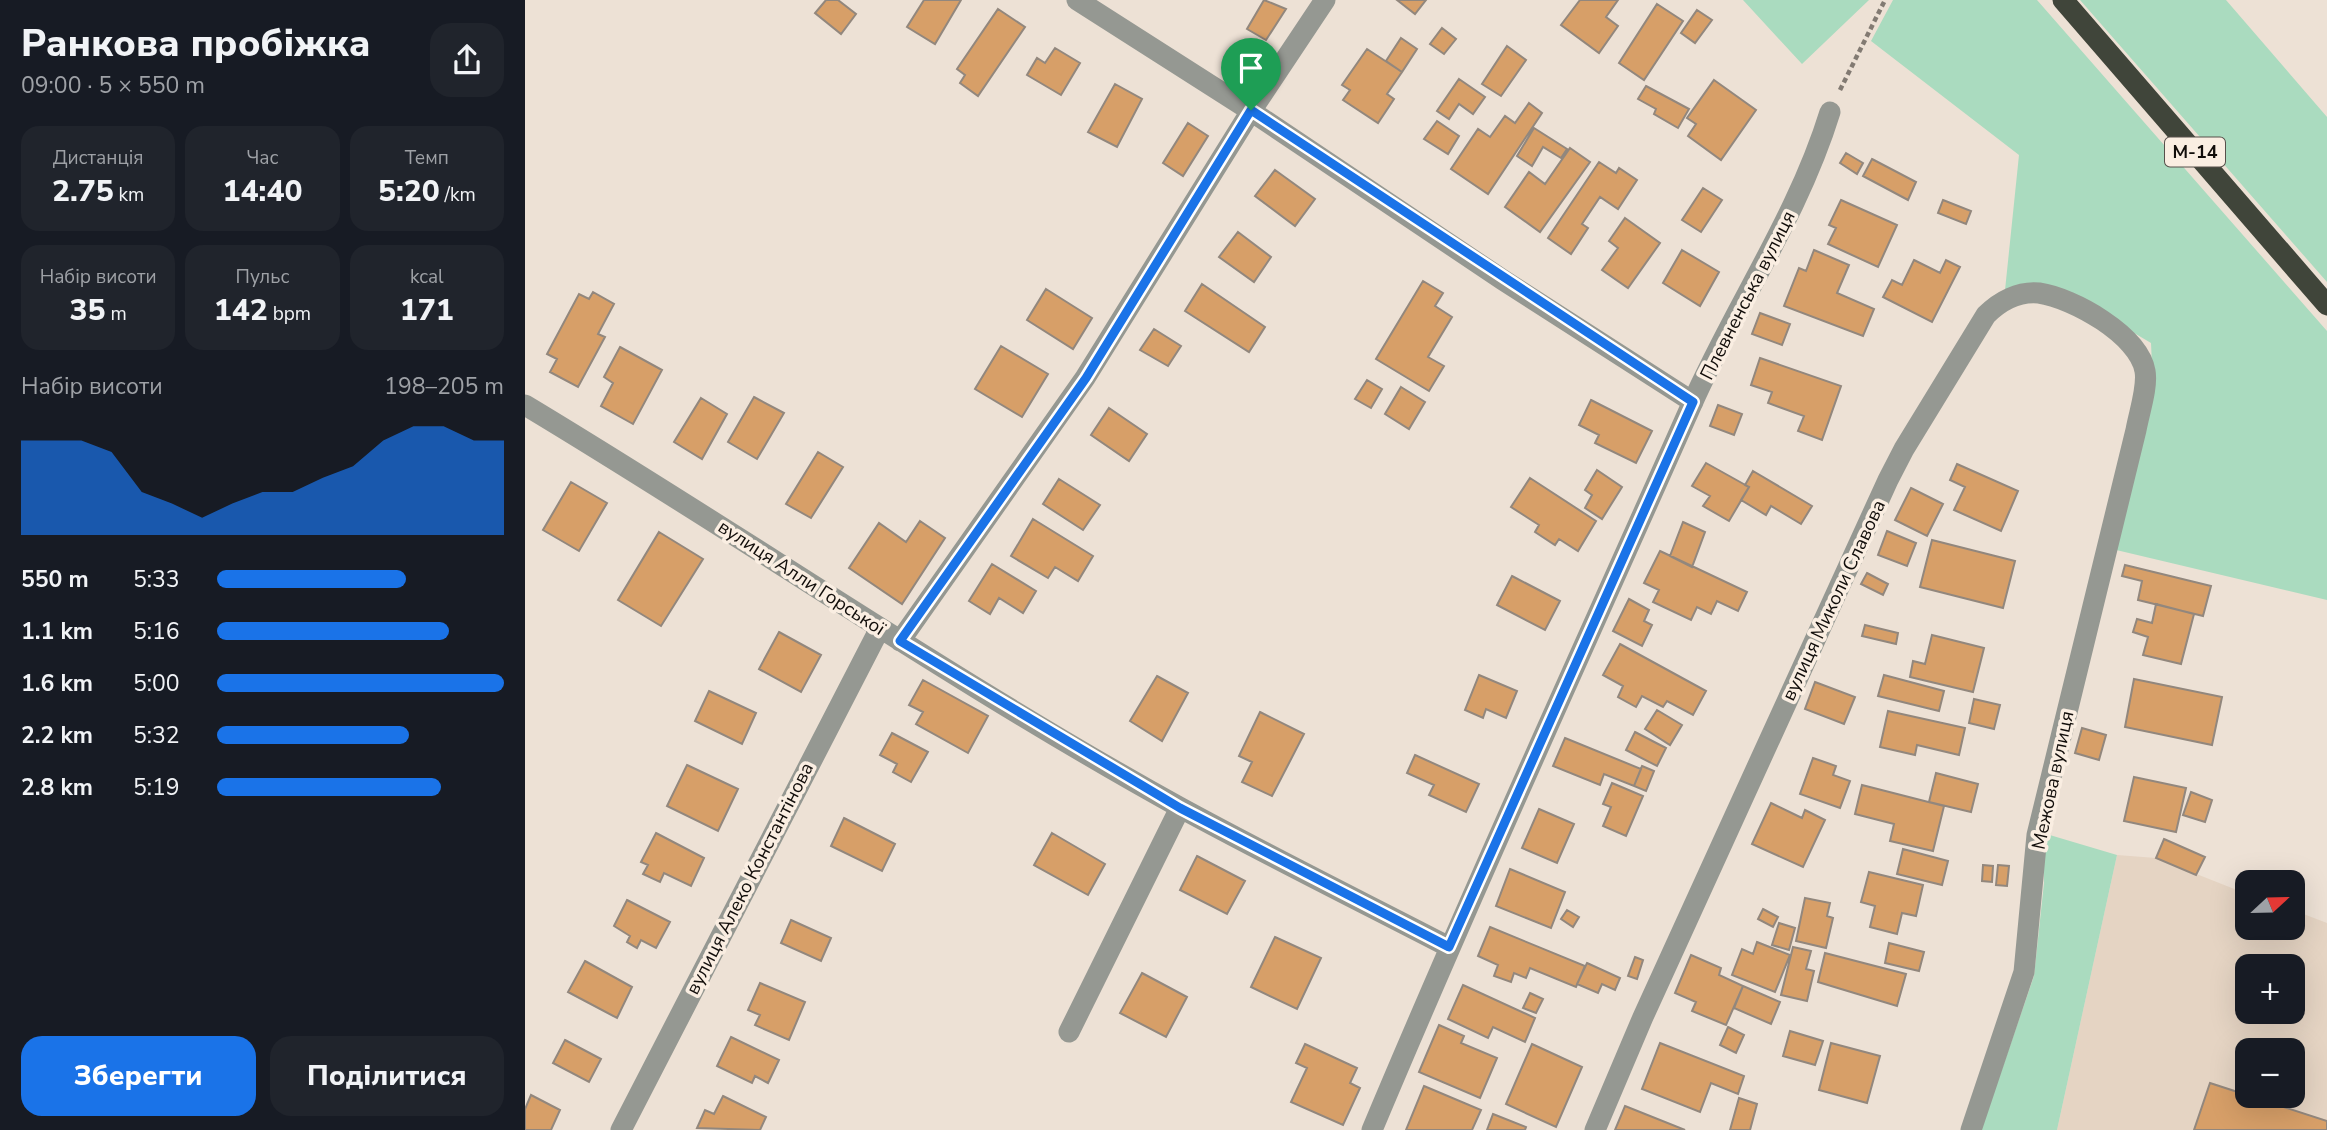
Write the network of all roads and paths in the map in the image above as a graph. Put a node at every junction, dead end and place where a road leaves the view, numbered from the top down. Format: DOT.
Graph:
graph roads {
  1 [pos="1077,0"];
  2 [pos="1325,0"];
  3 [pos="1885,0"];
  4 [pos="2063,0"];
  5 [pos="1251,110"];
  6 [pos="1830,111"];
  7 [pos="2327,304"];
  8 [pos="1693,402"];
  9 [pos="525,405"];
  10 [pos="2136,430"];
  11 [pos="880,628"];
  12 [pos="900,641"];
  13 [pos="1180,808"];
  14 [pos="1449,947"];
  15 [pos="1069,1032"];
  16 [pos="621,1130"];
  17 [pos="1372,1130"];
  18 [pos="1595,1130"];
  19 [pos="1971,1130"];
  1 -- 5 [label="street"];
  2 -- 5 [label="street"];
  3 -- 6 [label="path"];
  4 -- 7 [label="highway, М-14"];
  5 -- 8 [label="street"];
  5 -- 12 [label="street"];
  6 -- 8 [label="street, Плевненська вулиця"];
  8 -- 14 [label="street, Плевненська вулиця"];
  9 -- 11 [label="street, вулиця Алли Горської"];
  10 -- 18 [label="street, вулиця Миколи Славова"];
  10 -- 19 [label="street, Межова вулиця"];
  11 -- 12 [label="street, вулиця Алли Горської"];
  11 -- 16 [label="street, вулиця Алеко Константінова"];
  12 -- 13 [label="street, вулиця Алли Горської"];
  13 -- 14 [label="street, вулиця Алли Горської"];
  13 -- 15 [label="street"];
  14 -- 17 [label="street, Плевненська вулиця"];
}
